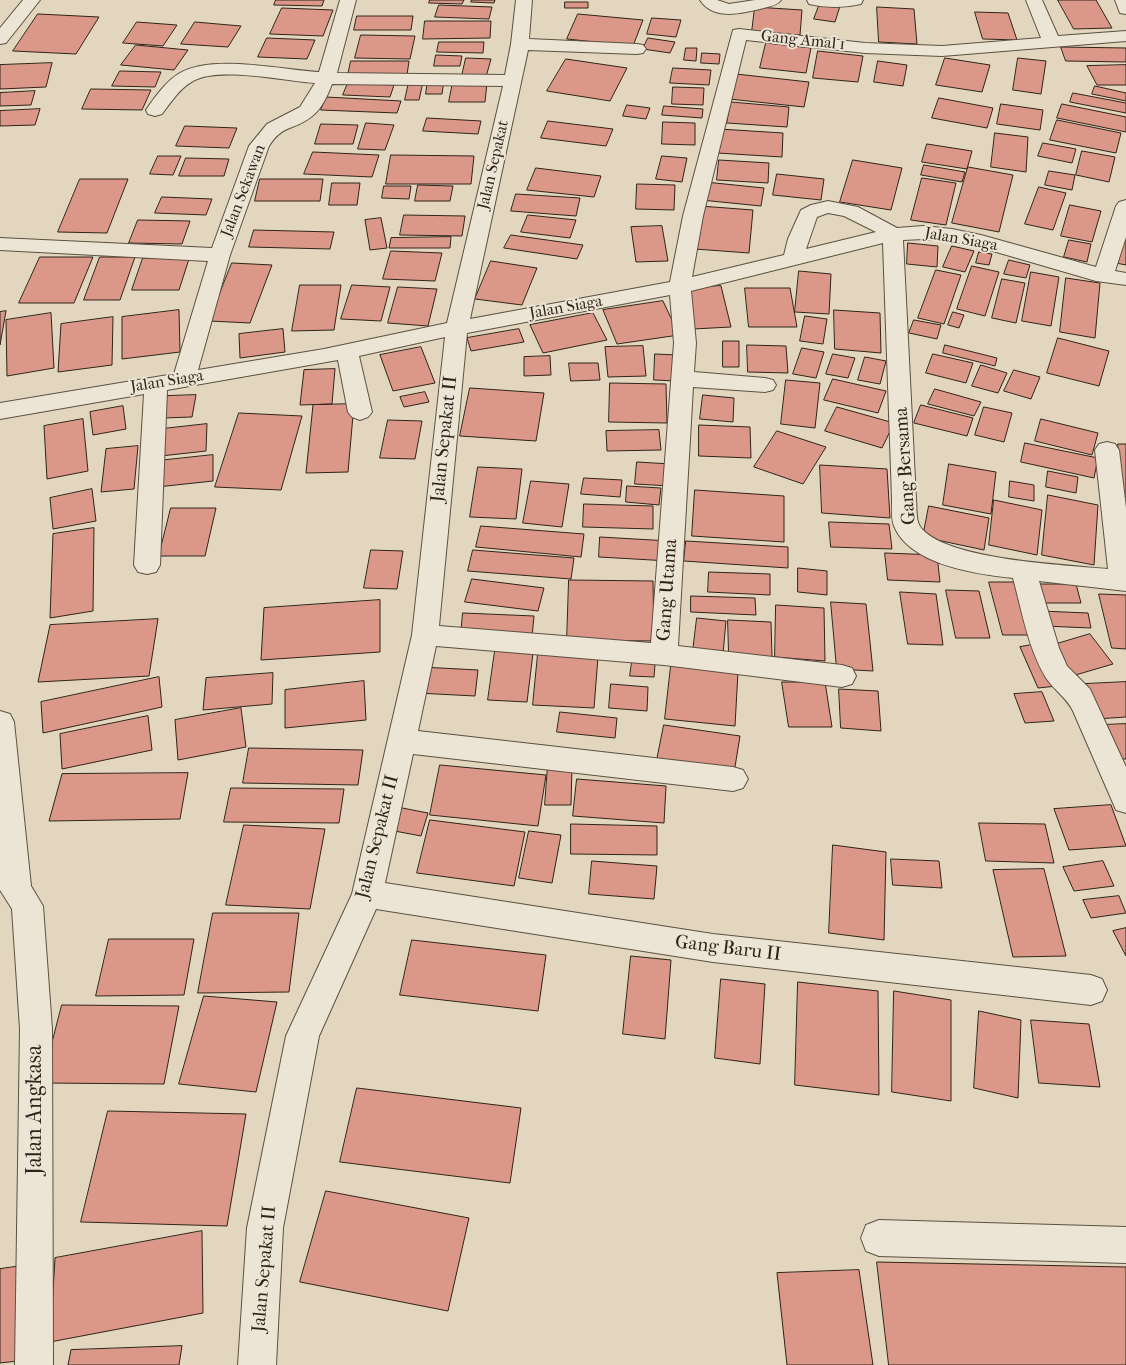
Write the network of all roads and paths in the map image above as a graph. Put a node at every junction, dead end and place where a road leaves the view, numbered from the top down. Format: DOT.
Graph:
graph roads {
  1 [pos="32,0"];
  2 [pos="348,0"];
  3 [pos="524,0"];
  4 [pos="708,0"];
  5 [pos="773,0"];
  6 [pos="815,0"];
  7 [pos="855,0"];
  8 [pos="1034,0"];
  9 [pos="1123,0"];
  10 [pos="741,8"];
  11 [pos="1126,9"];
  12 [pos="739,34"];
  13 [pos="1126,36"];
  14 [pos="0,39"];
  15 [pos="1052,42"];
  16 [pos="520,44"];
  17 [pos="637,49"];
  18 [pos="325,78"];
  19 [pos="514,81"];
  20 [pos="154,110"];
  21 [pos="1126,206"];
  22 [pos="893,234"];
  23 [pos="0,244"];
  24 [pos="220,255"];
  25 [pos="793,259"];
  26 [pos="1104,276"];
  27 [pos="1126,279"];
  28 [pos="680,287"];
  29 [pos="457,328"];
  30 [pos="348,351"];
  31 [pos="683,378"];
  32 [pos="184,380"];
  33 [pos="156,383"];
  34 [pos="765,384"];
  35 [pos="0,411"];
  36 [pos="360,412"];
  37 [pos="1107,450"];
  38 [pos="147,565"];
  39 [pos="1023,570"];
  40 [pos="1124,581"];
  41 [pos="425,635"];
  42 [pos="664,654"];
  43 [pos="842,676"];
  44 [pos="0,722"];
  45 [pos="401,741"];
  46 [pos="733,779"];
  47 [pos="1126,801"];
  48 [pos="8,876"];
  49 [pos="367,894"];
  50 [pos="1091,990"];
  51 [pos="880,1238"];
  52 [pos="1126,1246"];
  53 [pos="34,1365"];
  54 [pos="257,1365"];
  1 -- 14 [label="street"];
  2 -- 18 [label="street, Jalan Sekawan"];
  3 -- 16 [label="street, Jalan Sepakat"];
  4 -- 10 [label="street"];
  5 -- 10 [label="street"];
  6 -- 7 [label="street"];
  8 -- 15 [label="street"];
  9 -- 11 [label="street"];
  10 -- 12 [label="street"];
  12 -- 15 [label="street, Gang Amal 1"];
  12 -- 28 [label="street, Gang Amal 1"];
  13 -- 15 [label="street, Gang Amal 1"];
  16 -- 17 [label="street"];
  16 -- 19 [label="street, Jalan Sepakat"];
  18 -- 19 [label="street"];
  18 -- 20 [label="street"];
  18 -- 24 [label="street, Jalan Sekawan"];
  19 -- 29 [label="street, Jalan Sepakat"];
  21 -- 26 [label="street"];
  22 -- 25 [label="street, Jalan Siaga"];
  22 -- 25 [label="street"];
  22 -- 26 [label="street, Jalan Siaga"];
  22 -- 39 [label="street, Gang Bersama"];
  23 -- 24 [label="street"];
  24 -- 32 [label="street, Jalan Sekawan"];
  25 -- 28 [label="street, Jalan Siaga"];
  26 -- 27 [label="street, Jalan Siaga"];
  28 -- 29 [label="street, Jalan Siaga"];
  28 -- 31 [label="street, Gang Utama"];
  29 -- 30 [label="street, Jalan Siaga"];
  29 -- 41 [label="street, Jalan Sepakat II"];
  30 -- 32 [label="street, Jalan Siaga"];
  30 -- 36 [label="street"];
  31 -- 34 [label="street"];
  31 -- 42 [label="street, Gang Utama"];
  32 -- 33 [label="street, Jalan Siaga"];
  33 -- 35 [label="street, Jalan Siaga"];
  33 -- 38 [label="street"];
  37 -- 40 [label="street"];
  39 -- 40 [label="street, Gang Bersama"];
  39 -- 47 [label="street"];
  41 -- 42 [label="street, Gang Utama"];
  41 -- 45 [label="street, Jalan Sepakat II"];
  42 -- 43 [label="street"];
  44 -- 48 [label="street"];
  45 -- 46 [label="street"];
  45 -- 49 [label="street, Jalan Sepakat II"];
  48 -- 53 [label="street, Jalan Angkasa"];
  49 -- 50 [label="street, Gang Baru II"];
  49 -- 54 [label="street, Jalan Sepakat II"];
  51 -- 52 [label="street"];
}
